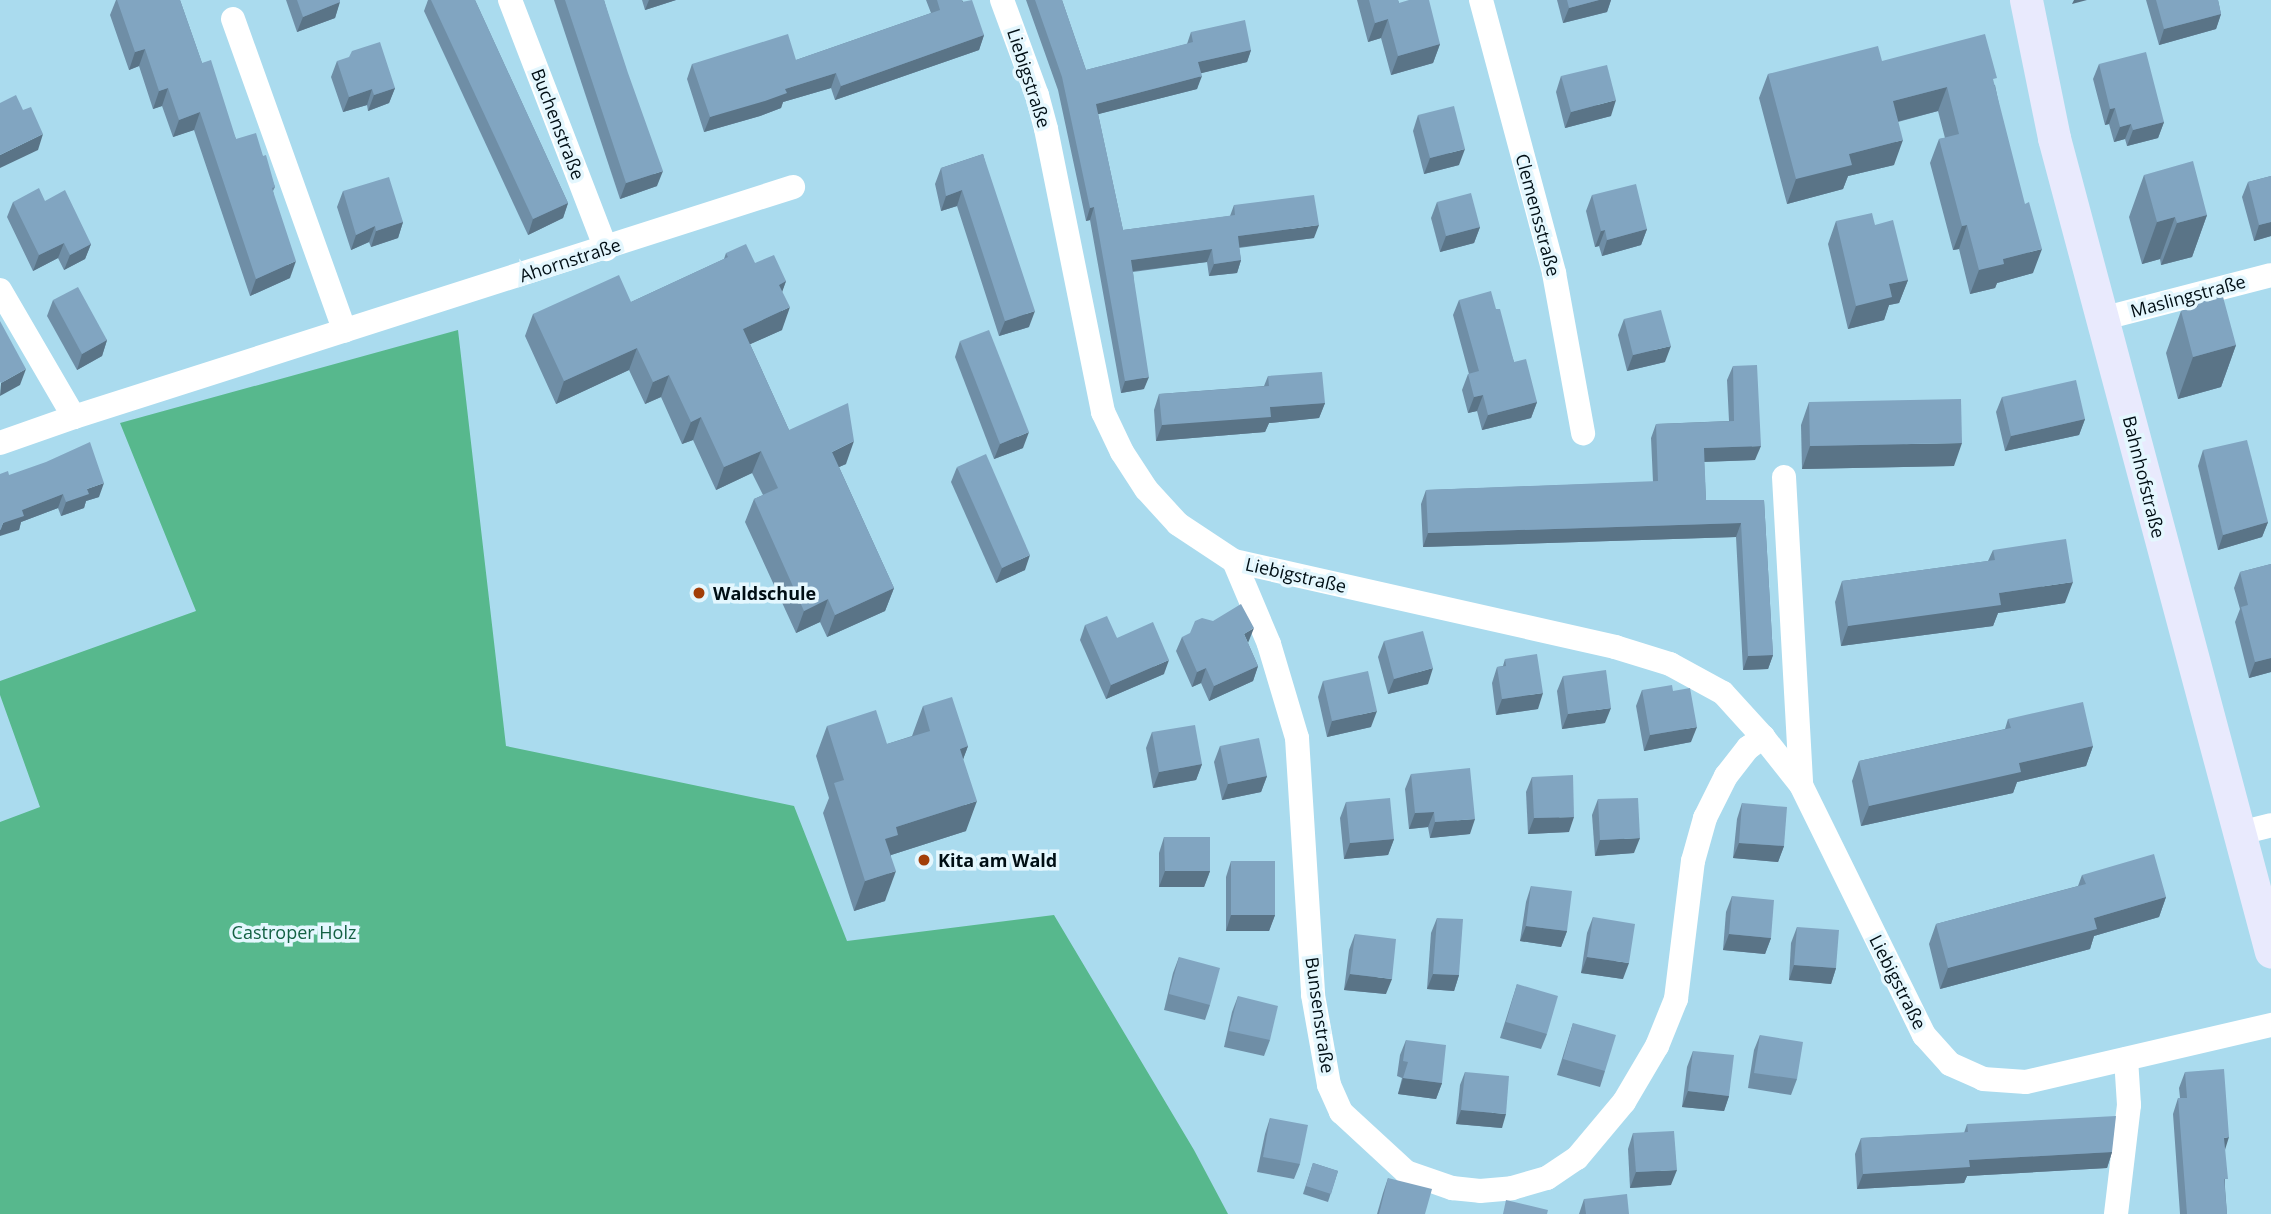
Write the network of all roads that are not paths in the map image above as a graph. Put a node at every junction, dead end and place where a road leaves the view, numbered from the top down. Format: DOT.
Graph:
graph roads {
  1 [pos="510,0"];
  2 [pos="1002,0"];
  3 [pos="1481,0"];
  4 [pos="2026,0"];
  5 [pos="233,19"];
  6 [pos="793,187"];
  7 [pos="606,249"];
  8 [pos="2271,275"];
  9 [pos="0,290"];
  10 [pos="2105,318"];
  11 [pos="345,331"];
  12 [pos="74,416"];
  13 [pos="1583,433"];
  14 [pos="0,443"];
  15 [pos="1784,477"];
  16 [pos="1234,561"];
  17 [pos="1763,737"];
  18 [pos="1801,786"];
  19 [pos="2255,829"];
  20 [pos="2271,952"];
  21 [pos="2271,1025"];
  22 [pos="2126,1059"];
  23 [pos="2116,1214"];
  1 -- 7 [label="street, Buchenstraße"];
  2 -- 16 [label="street, Liebigstraße"];
  3 -- 13 [label="street, Clemensstraße"];
  4 -- 10 [label="main road, Bahnhofstraße"];
  5 -- 11 [label="street"];
  6 -- 7 [label="street, Ahornstraße"];
  7 -- 11 [label="street, Ahornstraße"];
  8 -- 10 [label="street, Maslingstraße"];
  9 -- 12 [label="street"];
  10 -- 19 [label="main road, Bahnhofstraße"];
  11 -- 12 [label="street, Ahornstraße"];
  12 -- 14 [label="street, Ahornstraße"];
  15 -- 18 [label="street, Liebigstraße"];
  16 -- 17 [label="street, Liebigstraße"];
  16 -- 17 [label="street, Bunsenstraße"];
  17 -- 18 [label="street, Liebigstraße"];
  18 -- 22 [label="street, Liebigstraße"];
  19 -- 20 [label="main road, Bahnhofstraße"];
  21 -- 22 [label="street, Liebigstraße"];
  22 -- 23 [label="street"];
}
